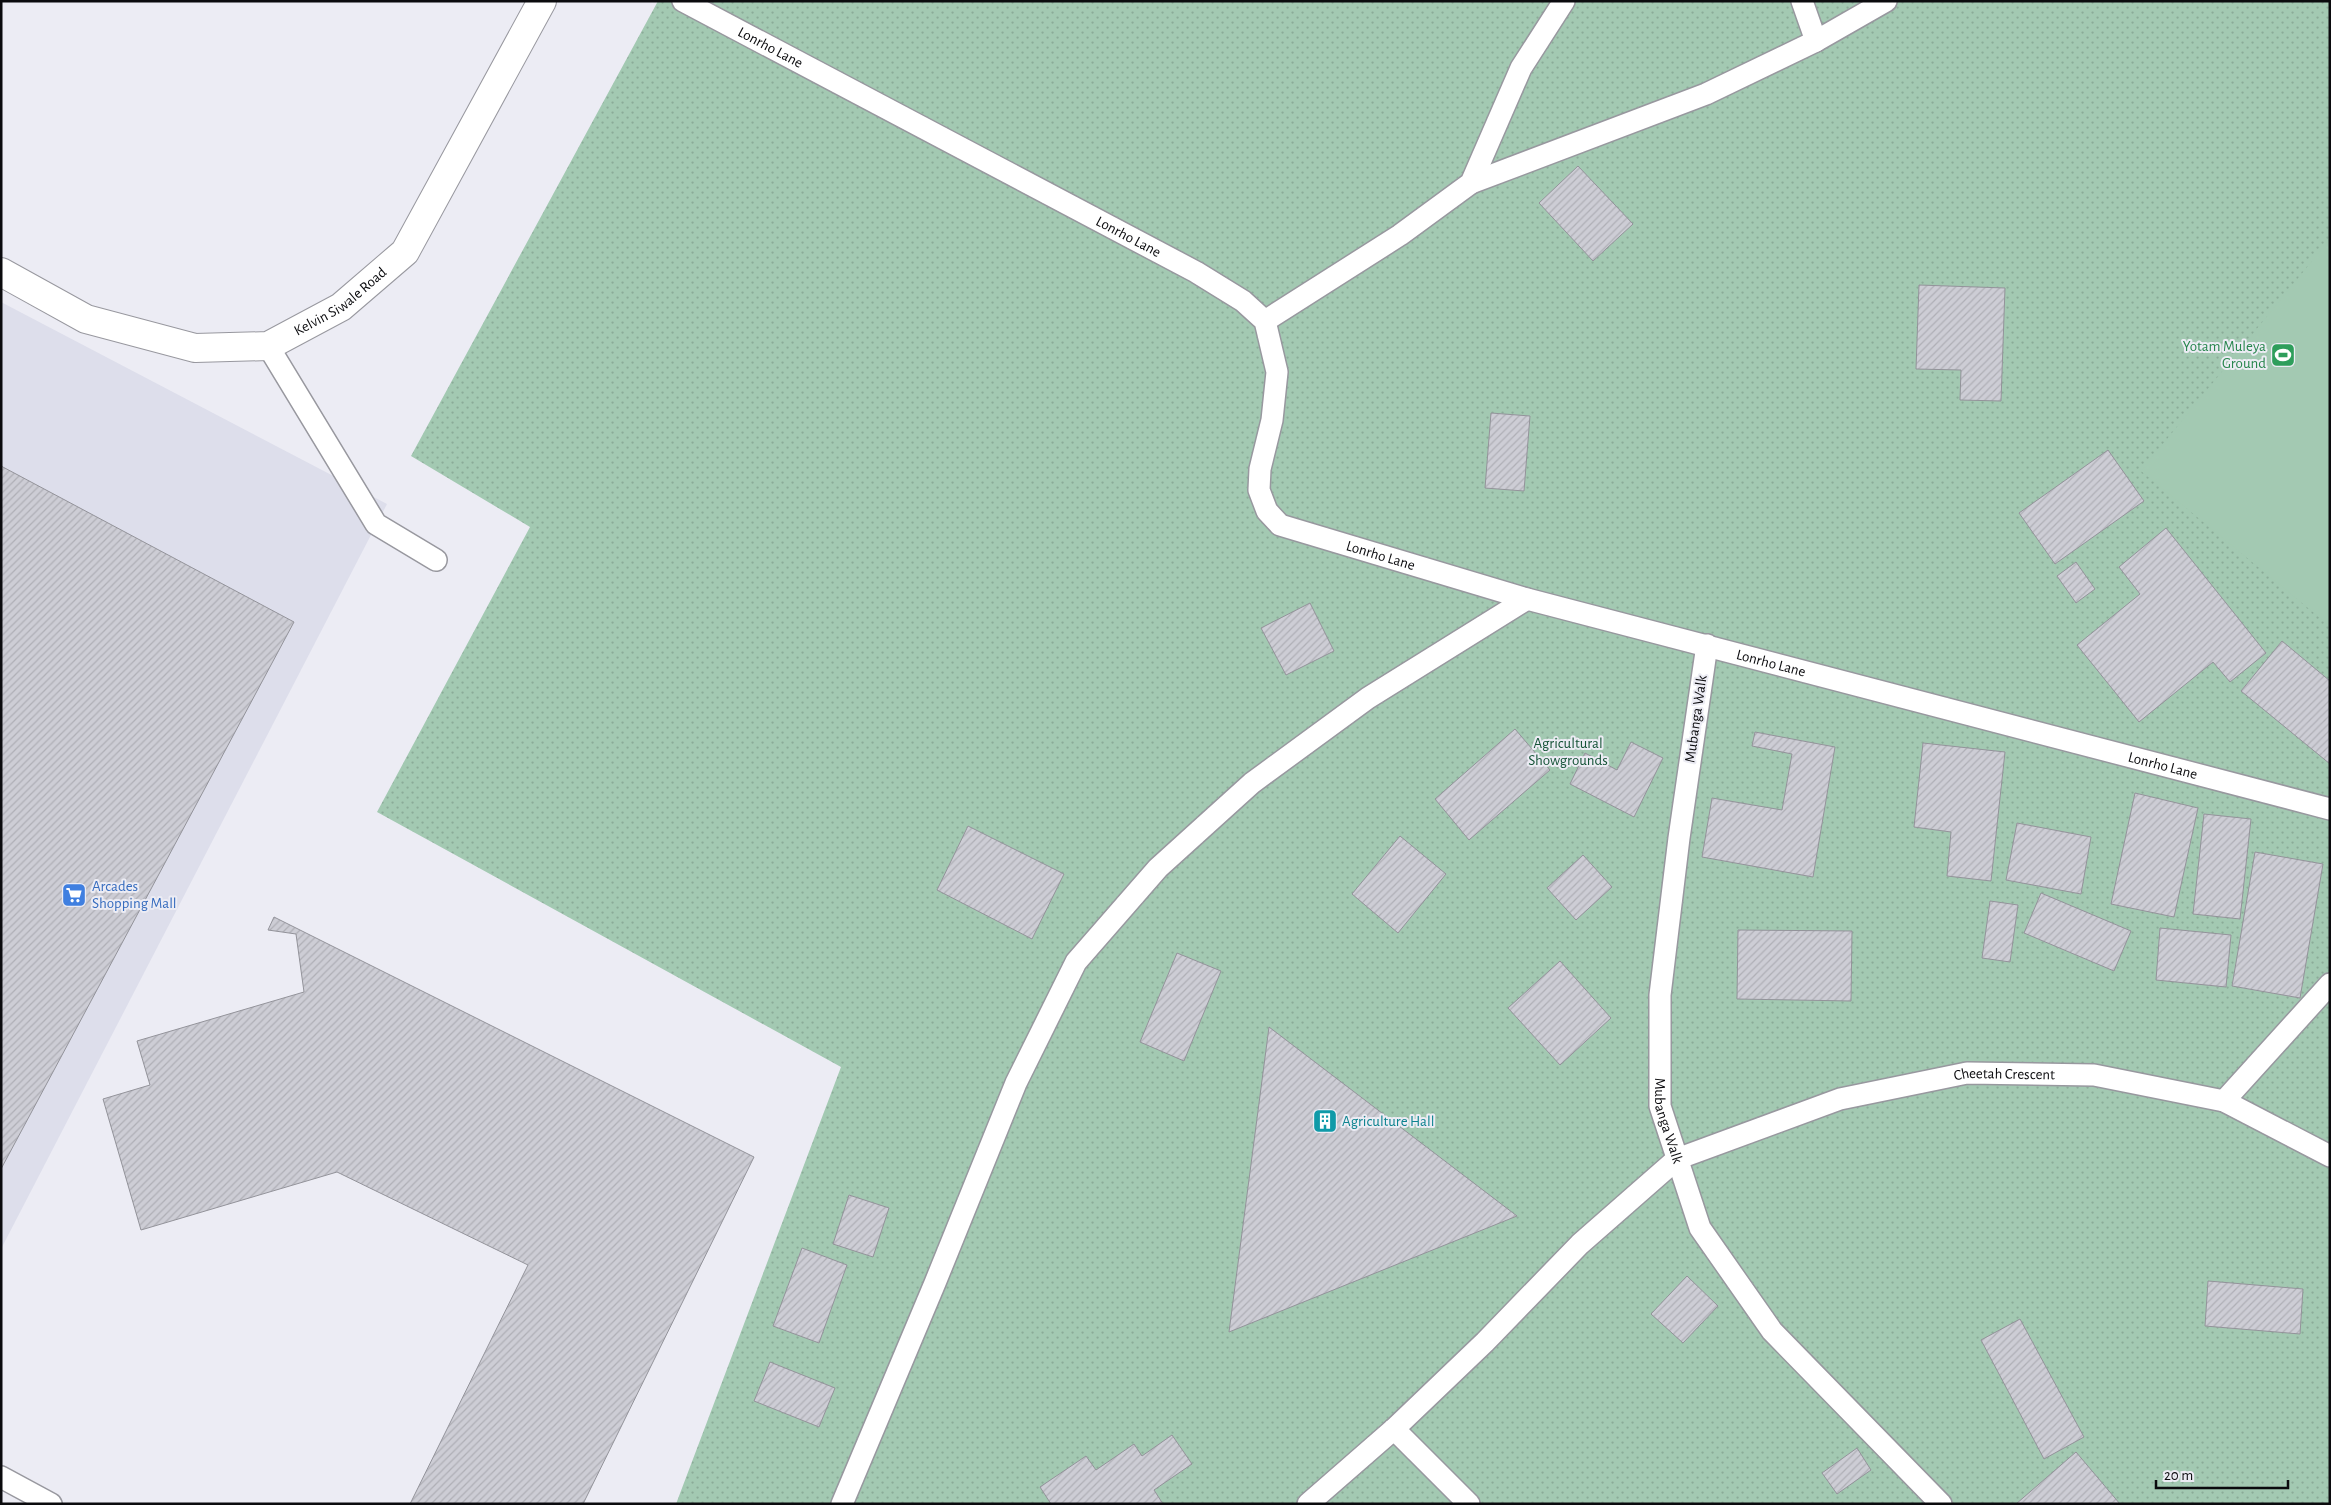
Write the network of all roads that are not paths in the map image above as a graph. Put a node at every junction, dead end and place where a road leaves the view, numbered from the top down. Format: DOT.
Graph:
graph roads {
  1 [pos="542,1"];
  2 [pos="683,1"];
  3 [pos="1564,1"];
  4 [pos="1802,1"];
  5 [pos="1886,1"];
  6 [pos="1816,41"];
  7 [pos="1471,183"];
  8 [pos="1,272"];
  9 [pos="1265,321"];
  10 [pos="268,346"];
  11 [pos="436,560"];
  12 [pos="1526,599"];
  13 [pos="1707,645"];
  14 [pos="2330,809"];
  15 [pos="2330,984"];
  16 [pos="2224,1101"];
  17 [pos="2330,1156"];
  18 [pos="1677,1159"];
  19 [pos="1394,1429"];
  20 [pos="1,1477"];
  21 [pos="51,1504"];
  22 [pos="842,1504"];
  23 [pos="1308,1504"];
  24 [pos="1469,1504"];
  25 [pos="1940,1504"];
  1 -- 10 [label="street, Kelvin Siwale Road"];
  2 -- 9 [label="lane, Lonrho Lane"];
  3 -- 7 [label="lane"];
  4 -- 6 [label="lane"];
  5 -- 6 [label="lane"];
  6 -- 7 [label="lane"];
  7 -- 9 [label="lane"];
  8 -- 10 [label="street, Kelvin Siwale Road"];
  9 -- 12 [label="lane, Lonrho Lane"];
  10 -- 11 [label="lane"];
  12 -- 13 [label="lane, Lonrho Lane"];
  12 -- 22 [label="lane"];
  13 -- 14 [label="lane, Lonrho Lane"];
  13 -- 18 [label="lane, Mubanga Walk"];
  15 -- 16 [label="lane"];
  16 -- 17 [label="lane, Cheetah Crescent"];
  16 -- 18 [label="lane, Cheetah Crescent"];
  18 -- 19 [label="lane"];
  18 -- 25 [label="lane, Mubanga Walk"];
  19 -- 23 [label="lane"];
  19 -- 24 [label="lane"];
  20 -- 21 [label="lane"];
}
